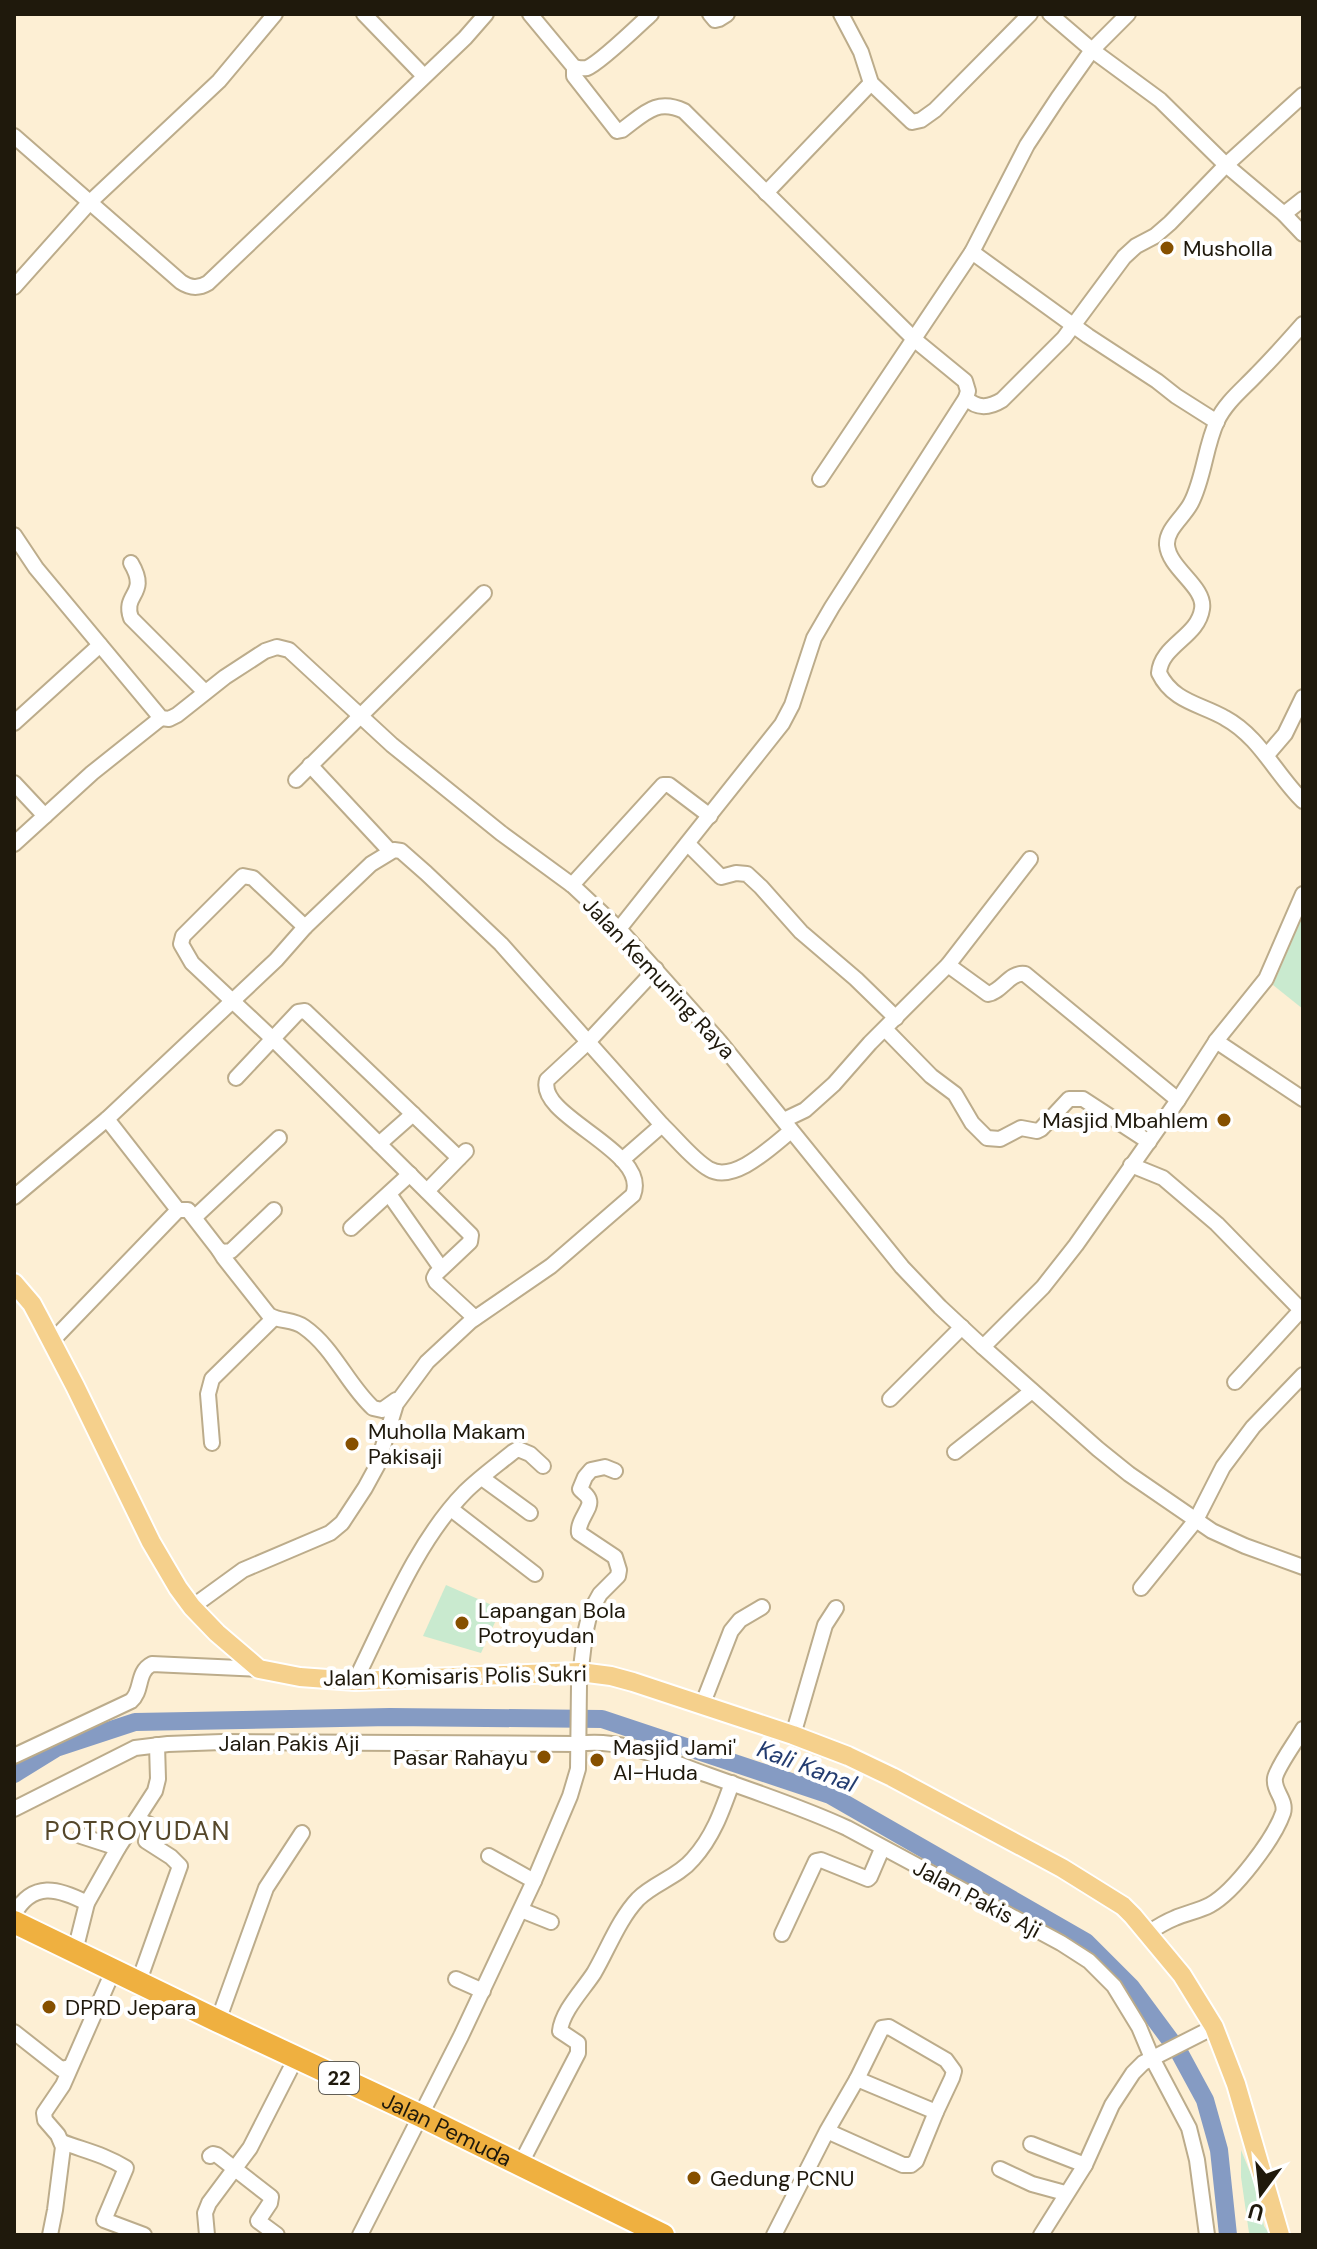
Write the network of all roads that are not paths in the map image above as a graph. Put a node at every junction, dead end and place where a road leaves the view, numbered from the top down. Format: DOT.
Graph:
graph roads {
  1 [pos="275,14"];
  2 [pos="364,14"];
  3 [pos="486,14"];
  4 [pos="530,14"];
  5 [pos="651,14"];
  6 [pos="710,14"];
  7 [pos="727,14"];
  8 [pos="841,14"];
  9 [pos="1030,14"];
  10 [pos="1050,14"];
  11 [pos="1128,14"];
  12 [pos="1092,50"];
  13 [pos="574,67"];
  14 [pos="424,76"];
  15 [pos="871,83"];
  16 [pos="1303,95"];
  17 [pos="14,136"];
  18 [pos="1226,165"];
  19 [pos="766,193"];
  20 [pos="1303,199"];
  21 [pos="89,203"];
  22 [pos="1284,214"];
  23 [pos="1303,234"];
  24 [pos="972,252"];
  25 [pos="14,287"];
  26 [pos="1303,324"];
  27 [pos="1075,325"];
  28 [pos="915,340"];
  29 [pos="966,398"];
  30 [pos="1217,422"];
  31 [pos="820,479"];
  32 [pos="14,535"];
  33 [pos="131,563"];
  34 [pos="484,593"];
  35 [pos="100,645"];
  36 [pos="205,692"];
  37 [pos="1303,697"];
  38 [pos="359,716"];
  39 [pos="161,718"];
  40 [pos="14,723"];
  41 [pos="1267,755"];
  42 [pos="310,765"];
  43 [pos="296,780"];
  44 [pos="14,783"];
  45 [pos="1303,801"];
  46 [pos="45,816"];
  47 [pos="710,816"];
  48 [pos="14,844"];
  49 [pos="688,844"];
  50 [pos="390,851"];
  51 [pos="1030,859"];
  52 [pos="572,885"];
  53 [pos="1303,894"];
  54 [pos="305,927"];
  55 [pos="619,929"];
  56 [pos="948,965"];
  57 [pos="656,969"];
  58 [pos="233,1001"];
  59 [pos="890,1024"];
  60 [pos="273,1039"];
  61 [pos="1216,1041"];
  62 [pos="588,1042"];
  63 [pos="236,1078"];
  64 [pos="1303,1099"];
  65 [pos="1178,1100"];
  66 [pos="413,1114"];
  67 [pos="107,1119"];
  68 [pos="662,1125"];
  69 [pos="788,1126"];
  70 [pos="279,1138"];
  71 [pos="1149,1142"];
  72 [pos="379,1144"];
  73 [pos="622,1160"];
  74 [pos="1131,1165"];
  75 [pos="410,1174"];
  76 [pos="427,1191"];
  77 [pos="389,1194"];
  78 [pos="14,1197"];
  79 [pos="178,1210"];
  80 [pos="274,1210"];
  81 [pos="195,1217"];
  82 [pos="351,1228"];
  83 [pos="219,1250"];
  84 [pos="441,1268"];
  85 [pos="14,1283"];
  86 [pos="1302,1311"];
  87 [pos="274,1318"];
  88 [pos="475,1318"];
  89 [pos="962,1327"];
  90 [pos="52,1341"];
  91 [pos="983,1347"];
  92 [pos="1303,1375"];
  93 [pos="1235,1382"];
  94 [pos="1032,1391"];
  95 [pos="402,1394"];
  96 [pos="890,1399"];
  97 [pos="212,1443"];
  98 [pos="955,1452"];
  99 [pos="543,1466"];
  100 [pos="615,1471"];
  101 [pos="482,1478"];
  102 [pos="451,1509"];
  103 [pos="530,1513"];
  104 [pos="1196,1520"];
  105 [pos="1303,1567"];
  106 [pos="535,1574"];
  107 [pos="1141,1588"];
  108 [pos="192,1607"];
  109 [pos="762,1607"];
  110 [pos="836,1608"];
  111 [pos="259,1669"];
  112 [pos="579,1679"];
  113 [pos="355,1681"];
  114 [pos="703,1703"];
  115 [pos="1303,1729"];
  116 [pos="793,1735"];
  117 [pos="578,1740"];
  118 [pos="157,1745"];
  119 [pos="14,1756"];
  120 [pos="732,1783"];
  121 [pos="14,1809"];
  122 [pos="137,1819"];
  123 [pos="302,1833"];
  124 [pos="81,1836"];
  125 [pos="118,1848"];
  126 [pos="882,1849"];
  127 [pos="489,1856"];
  128 [pos="534,1881"];
  129 [pos="87,1903"];
  130 [pos="521,1910"];
  131 [pos="15,1911"];
  132 [pos="551,1922"];
  133 [pos="1148,1933"];
  134 [pos="782,1934"];
  135 [pos="75,1951"];
  136 [pos="114,1969"];
  137 [pos="456,1979"];
  138 [pos="139,1981"];
  139 [pos="483,1991"];
  140 [pos="218,2021"];
  141 [pos="1209,2030"];
  142 [pos="14,2032"];
  143 [pos="1158,2056"];
  144 [pos="296,2058"];
  145 [pos="70,2067"];
  146 [pos="857,2079"];
  147 [pos="936,2112"];
  148 [pos="421,2116"];
  149 [pos="827,2131"];
  150 [pos="62,2142"];
  151 [pos="1031,2144"];
  152 [pos="210,2156"];
  153 [pos="520,2165"];
  154 [pos="1085,2165"];
  155 [pos="235,2168"];
  156 [pos="1000,2169"];
  157 [pos="1065,2193"];
  158 [pos="114,2230"];
  159 [pos="50,2235"];
  160 [pos="144,2235"];
  161 [pos="207,2235"];
  162 [pos="277,2235"];
  163 [pos="360,2235"];
  164 [pos="663,2235"];
  165 [pos="774,2235"];
  166 [pos="1041,2235"];
  167 [pos="1207,2235"];
  168 [pos="1280,2235"];
  1 -- 21 [label="street"];
  2 -- 14 [label="street"];
  3 -- 14 [label="street"];
  4 -- 13 [label="street"];
  5 -- 13 [label="street"];
  6 -- 7 [label="street"];
  8 -- 15 [label="street"];
  9 -- 15 [label="street"];
  10 -- 12 [label="street"];
  11 -- 12 [label="street"];
  12 -- 18 [label="street"];
  12 -- 24 [label="street"];
  13 -- 19 [label="street"];
  14 -- 21 [label="street"];
  15 -- 19 [label="street"];
  16 -- 18 [label="street"];
  17 -- 21 [label="street"];
  18 -- 22 [label="street"];
  18 -- 27 [label="street"];
  19 -- 28 [label="street"];
  20 -- 22 [label="street"];
  21 -- 25 [label="street"];
  22 -- 23 [label="street"];
  24 -- 27 [label="street"];
  24 -- 28 [label="street"];
  26 -- 30 [label="street"];
  27 -- 29 [label="street"];
  27 -- 30 [label="street"];
  28 -- 29 [label="street"];
  28 -- 31 [label="street"];
  29 -- 47 [label="street"];
  30 -- 41 [label="street"];
  32 -- 35 [label="street"];
  33 -- 36 [label="street"];
  34 -- 38 [label="street"];
  35 -- 39 [label="street"];
  35 -- 40 [label="street"];
  36 -- 38 [label="street, Jalan Kemuning Raya"];
  36 -- 39 [label="street, Jalan Kemuning Raya"];
  37 -- 41 [label="street"];
  38 -- 42 [label="street"];
  38 -- 52 [label="street, Jalan Kemuning Raya"];
  39 -- 46 [label="street, Jalan Kemuning Raya"];
  41 -- 45 [label="street"];
  42 -- 43 [label="street"];
  42 -- 50 [label="street"];
  44 -- 46 [label="street"];
  46 -- 48 [label="street, Jalan Kemuning Raya"];
  47 -- 49 [label="street"];
  47 -- 52 [label="street"];
  49 -- 55 [label="street"];
  49 -- 59 [label="street"];
  50 -- 54 [label="street"];
  50 -- 62 [label="street"];
  51 -- 56 [label="street"];
  52 -- 55 [label="street, Jalan Kemuning Raya"];
  53 -- 61 [label="street"];
  54 -- 58 [label="street"];
  54 -- 58 [label="street"];
  55 -- 57 [label="street, Jalan Kemuning Raya"];
  56 -- 59 [label="street"];
  56 -- 65 [label="street"];
  57 -- 62 [label="street"];
  57 -- 69 [label="street, Jalan Kemuning Raya"];
  58 -- 60 [label="street"];
  58 -- 67 [label="street"];
  59 -- 69 [label="street"];
  59 -- 71 [label="street"];
  60 -- 63 [label="street"];
  60 -- 66 [label="street"];
  60 -- 72 [label="street"];
  61 -- 64 [label="street"];
  61 -- 65 [label="street"];
  62 -- 68 [label="street"];
  62 -- 73 [label="street"];
  65 -- 71 [label="street"];
  66 -- 72 [label="street"];
  66 -- 76 [label="street"];
  67 -- 78 [label="street"];
  67 -- 79 [label="street"];
  68 -- 69 [label="street"];
  68 -- 73 [label="street"];
  69 -- 89 [label="street, Jalan Kemuning Raya"];
  70 -- 81 [label="street"];
  71 -- 74 [label="street"];
  72 -- 75 [label="street"];
  73 -- 88 [label="street"];
  74 -- 86 [label="street"];
  74 -- 91 [label="street"];
  75 -- 76 [label="street"];
  75 -- 77 [label="street"];
  76 -- 84 [label="street"];
  77 -- 82 [label="street"];
  77 -- 84 [label="street"];
  79 -- 81 [label="street"];
  79 -- 90 [label="street"];
  80 -- 83 [label="street"];
  81 -- 83 [label="street"];
  83 -- 87 [label="street"];
  84 -- 88 [label="street"];
  85 -- 90 [label="main road, Jalan Komisaris Polis Sukri"];
  86 -- 93 [label="street"];
  87 -- 95 [label="street"];
  87 -- 97 [label="street"];
  88 -- 95 [label="street"];
  89 -- 91 [label="street, Jalan Kemuning Raya"];
  89 -- 96 [label="street"];
  90 -- 108 [label="main road, Jalan Komisaris Polis Sukri"];
  91 -- 94 [label="street, Jalan Kemuning Raya"];
  92 -- 104 [label="street"];
  94 -- 98 [label="street"];
  94 -- 104 [label="street, Jalan Kemuning Raya"];
  95 -- 108 [label="street"];
  99 -- 101 [label="street"];
  100 -- 112 [label="street"];
  101 -- 102 [label="street"];
  101 -- 103 [label="street"];
  102 -- 106 [label="street"];
  102 -- 113 [label="street"];
  104 -- 105 [label="street, Jalan Kemuning Raya"];
  104 -- 107 [label="street"];
  108 -- 111 [label="main road, Jalan Komisaris Polis Sukri"];
  109 -- 114 [label="street"];
  110 -- 116 [label="street"];
  111 -- 113 [label="main road, Jalan Komisaris Polis Sukri"];
  111 -- 119 [label="street"];
  112 -- 113 [label="main road, Jalan Komisaris Polis Sukri"];
  112 -- 114 [label="main road, Jalan Komisaris Polis Sukri"];
  112 -- 117 [label="street"];
  114 -- 116 [label="main road, Jalan Komisaris Polis Sukri"];
  115 -- 133 [label="street"];
  116 -- 133 [label="main road, Jalan Komisaris Polis Sukri"];
  117 -- 118 [label="street, Jalan Pakis Aji"];
  117 -- 120 [label="street, Jalan Pakis Aji"];
  117 -- 128 [label="street"];
  118 -- 121 [label="street, Jalan Pakis Aji"];
  118 -- 122 [label="street"];
  120 -- 126 [label="street, Jalan Pakis Aji"];
  120 -- 153 [label="street"];
  122 -- 125 [label="street"];
  122 -- 138 [label="street"];
  123 -- 140 [label="street"];
  124 -- 125 [label="street"];
  125 -- 129 [label="street"];
  126 -- 134 [label="street"];
  126 -- 143 [label="street, Jalan Pakis Aji"];
  127 -- 128 [label="street"];
  128 -- 130 [label="street"];
  129 -- 131 [label="street"];
  129 -- 135 [label="street"];
  130 -- 132 [label="street"];
  130 -- 139 [label="street"];
  131 -- 135 [label="highway, Jalan Pemuda / 22"];
  133 -- 141 [label="main road, Jalan Komisaris Polis Sukri"];
  135 -- 136 [label="highway, Jalan Pemuda / 22"];
  136 -- 138 [label="highway, Jalan Pemuda / 22"];
  136 -- 145 [label="street"];
  137 -- 139 [label="street"];
  138 -- 140 [label="highway, Jalan Pemuda / 22"];
  139 -- 148 [label="street"];
  140 -- 144 [label="highway, Jalan Pemuda / 22"];
  141 -- 143 [label="street"];
  141 -- 168 [label="main road, Jalan Komisaris Polis Sukri"];
  142 -- 145 [label="street"];
  143 -- 154 [label="street"];
  143 -- 167 [label="street, Jalan Pakis Aji"];
  144 -- 148 [label="highway, Jalan Pemuda / 22"];
  144 -- 155 [label="street"];
  145 -- 150 [label="street"];
  146 -- 147 [label="street"];
  146 -- 147 [label="street"];
  146 -- 149 [label="street"];
  147 -- 149 [label="street"];
  148 -- 153 [label="highway, Jalan Pemuda / 22"];
  148 -- 163 [label="street"];
  149 -- 165 [label="street"];
  150 -- 158 [label="street"];
  150 -- 159 [label="street"];
  151 -- 154 [label="street"];
  152 -- 155 [label="street"];
  153 -- 164 [label="highway, Jalan Pemuda / 22"];
  154 -- 157 [label="street"];
  155 -- 161 [label="street"];
  155 -- 162 [label="street"];
  156 -- 157 [label="street"];
  157 -- 166 [label="street"];
  158 -- 160 [label="street"];
}
